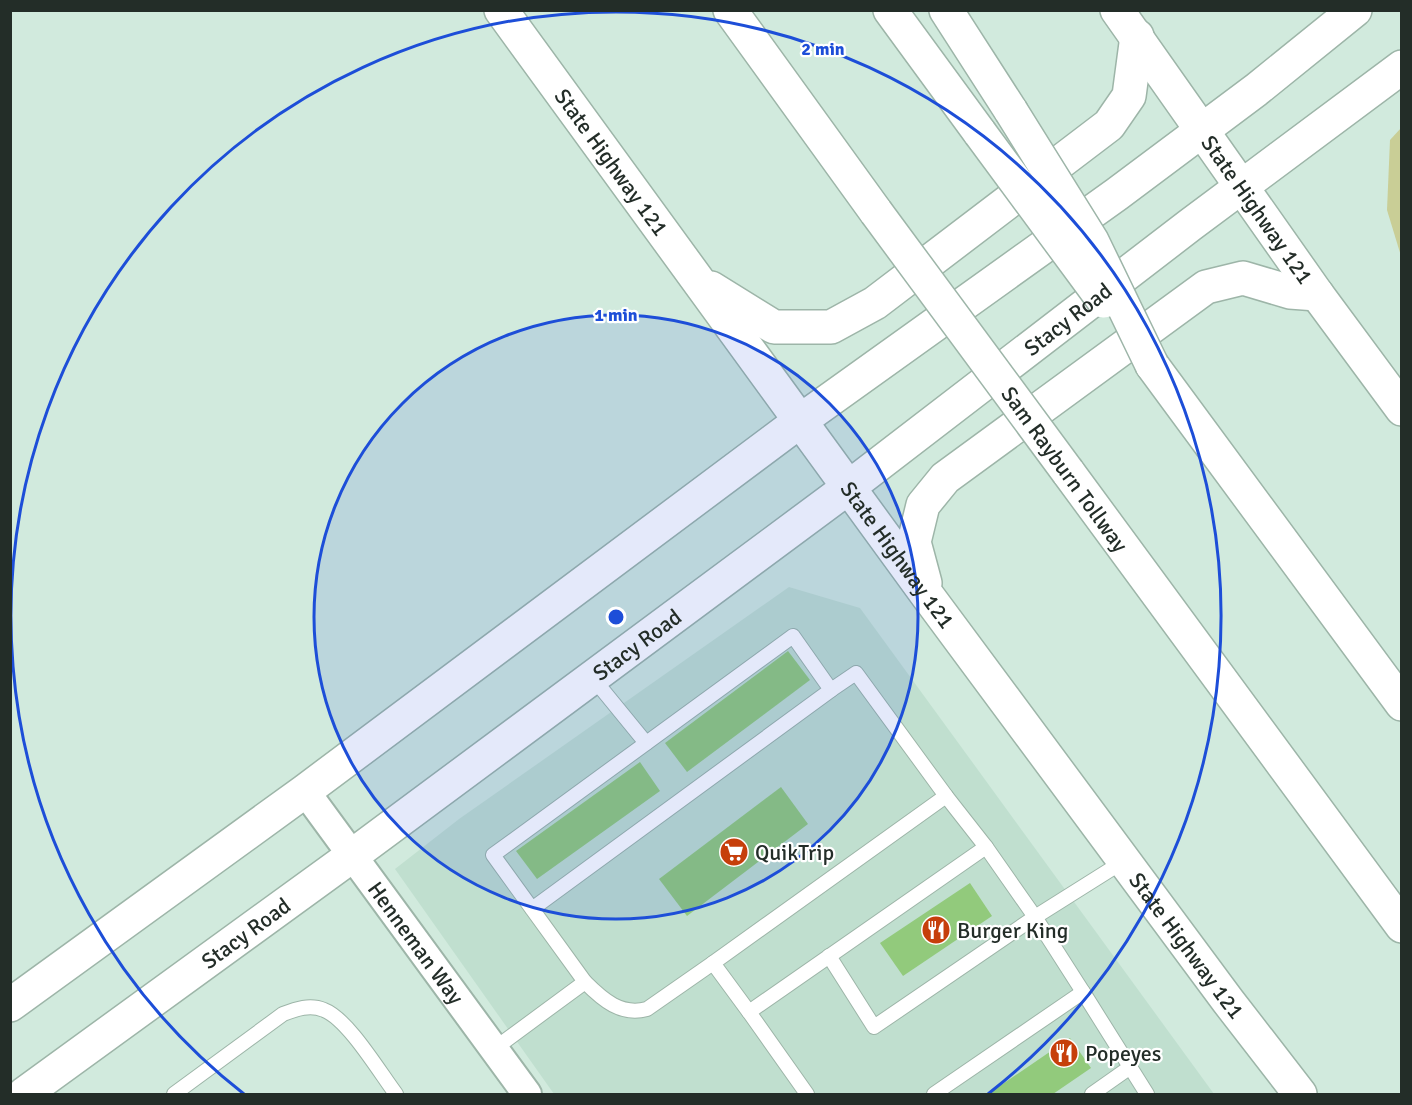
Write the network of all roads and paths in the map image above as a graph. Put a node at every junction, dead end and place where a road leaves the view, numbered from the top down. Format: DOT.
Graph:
graph roads {
  1 [pos="501,10"];
  2 [pos="730,10"];
  3 [pos="890,10"];
  4 [pos="946,10"];
  5 [pos="1117,10"];
  6 [pos="1355,10"];
  7 [pos="1137,36"];
  8 [pos="1401,68"];
  9 [pos="1203,130"];
  10 [pos="1243,187"];
  11 [pos="697,279"];
  12 [pos="1317,294"];
  13 [pos="1161,378"];
  14 [pos="1401,409"];
  15 [pos="800,421"];
  16 [pos="849,487"];
  17 [pos="927,595"];
  18 [pos="592,677"];
  19 [pos="831,690"];
  20 [pos="1401,704"];
  21 [pos="646,743"];
  22 [pos="305,791"];
  23 [pos="946,796"];
  24 [pos="986,847"];
  25 [pos="353,855"];
  26 [pos="1124,861"];
  27 [pos="532,909"];
  28 [pos="1035,917"];
  29 [pos="1401,926"];
  30 [pos="829,956"];
  31 [pos="713,963"];
  32 [pos="585,982"];
  33 [pos="1083,992"];
  34 [pos="10,1005"];
  35 [pos="749,1012"];
  36 [pos="494,1049"];
  37 [pos="1130,1068"];
  38 [pos="24,1095"];
  39 [pos="174,1095"];
  40 [pos="396,1095"];
  41 [pos="527,1095"];
  42 [pos="807,1095"];
  43 [pos="934,1095"];
  44 [pos="1092,1095"];
  45 [pos="1147,1095"];
  46 [pos="1300,1095"];
  1 -- 11 [label="main road, State Highway 121"];
  2 -- 29 [label="main road, Sam Rayburn Tollway, bridge"];
  3 -- 13 [label="main road, bridge"];
  4 -- 13 [label="main road, bridge"];
  5 -- 7 [label="main road, State Highway 121"];
  6 -- 9 [label="main road"];
  7 -- 9 [label="main road, State Highway 121"];
  7 -- 11 [label="main road"];
  8 -- 10 [label="main road, Stacy Road"];
  9 -- 10 [label="main road, State Highway 121"];
  9 -- 15 [label="main road"];
  10 -- 12 [label="main road, State Highway 121"];
  10 -- 16 [label="main road, Stacy Road"];
  11 -- 15 [label="main road, State Highway 121"];
  12 -- 14 [label="main road, State Highway 121"];
  12 -- 17 [label="main road"];
  13 -- 20 [label="main road"];
  15 -- 16 [label="main road, State Highway 121"];
  15 -- 22 [label="main road"];
  16 -- 17 [label="main road, State Highway 121"];
  16 -- 18 [label="main road, Stacy Road"];
  17 -- 26 [label="main road, State Highway 121"];
  18 -- 21 [label="lane"];
  18 -- 25 [label="main road, Stacy Road"];
  19 -- 21 [label="lane"];
  19 -- 23 [label="lane"];
  19 -- 27 [label="lane"];
  21 -- 27 [label="lane"];
  22 -- 25 [label="street, Henneman Way"];
  22 -- 34 [label="main road"];
  23 -- 24 [label="lane"];
  23 -- 31 [label="lane"];
  24 -- 28 [label="lane"];
  24 -- 30 [label="lane"];
  25 -- 36 [label="street, Henneman Way"];
  25 -- 38 [label="main road, Stacy Road"];
  26 -- 28 [label="lane"];
  26 -- 46 [label="main road, State Highway 121"];
  27 -- 32 [label="lane"];
  28 -- 30 [label="lane"];
  28 -- 33 [label="lane"];
  30 -- 35 [label="lane"];
  31 -- 32 [label="lane"];
  31 -- 35 [label="lane"];
  32 -- 36 [label="lane"];
  33 -- 37 [label="lane"];
  33 -- 43 [label="lane"];
  35 -- 42 [label="lane"];
  36 -- 41 [label="street, Henneman Way"];
  37 -- 44 [label="lane"];
  37 -- 45 [label="lane"];
  39 -- 40 [label="lane"];
}
